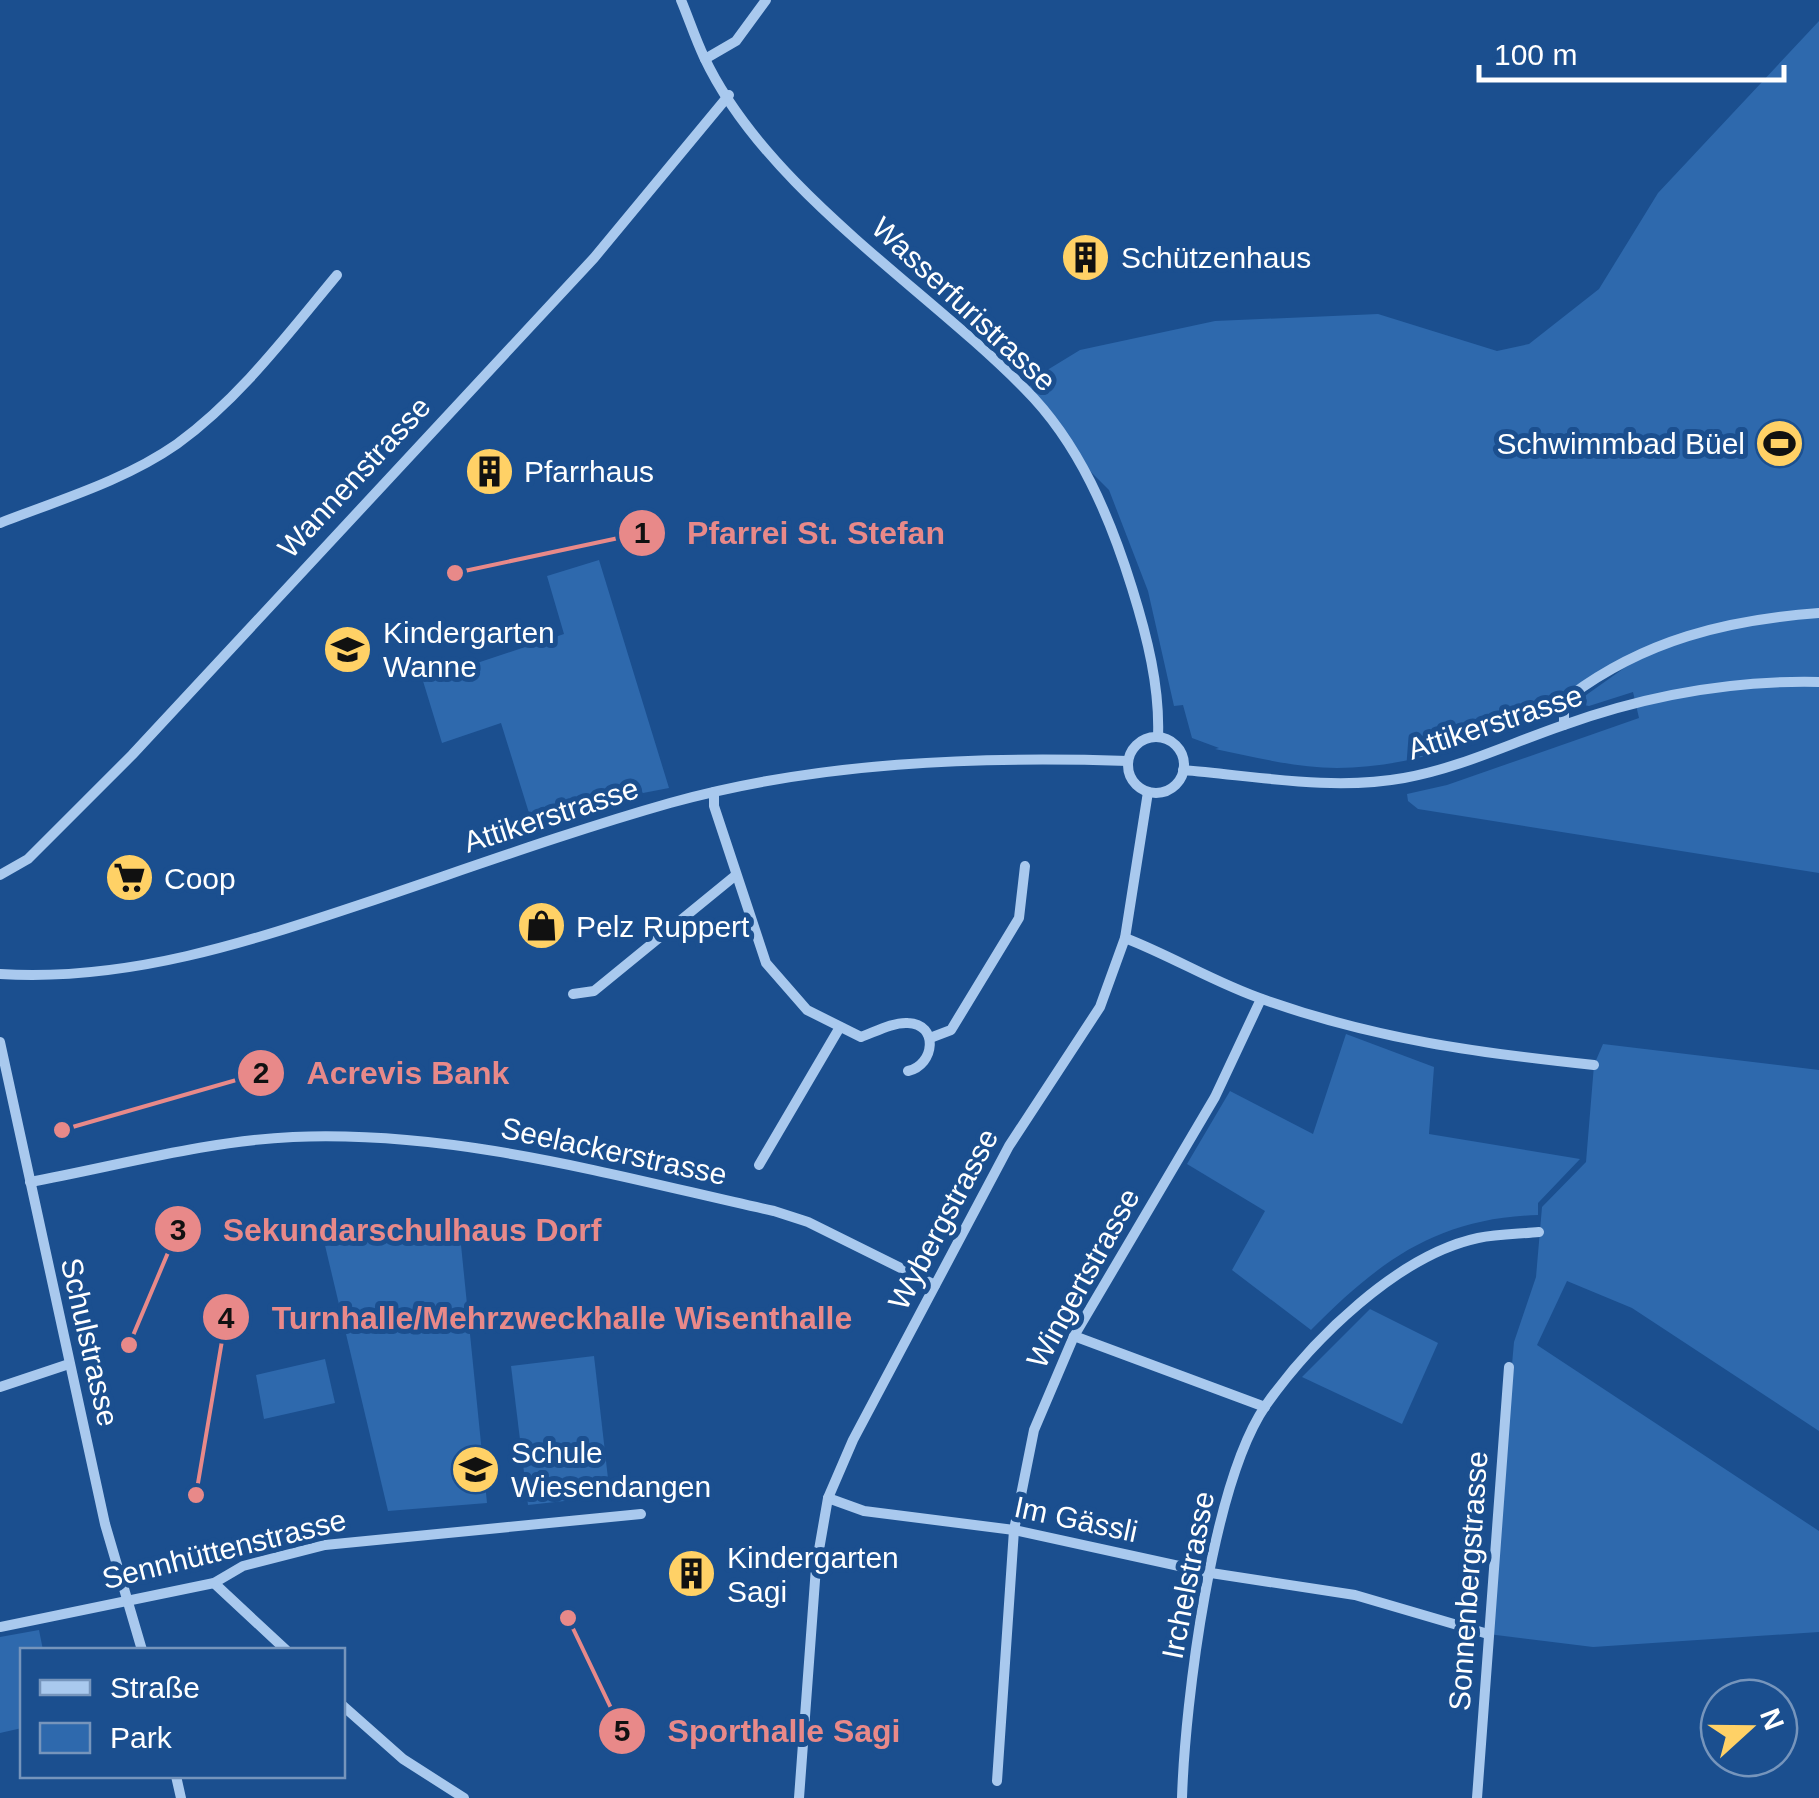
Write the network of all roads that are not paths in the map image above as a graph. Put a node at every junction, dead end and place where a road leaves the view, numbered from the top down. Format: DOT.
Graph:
graph roads {
  1 [pos="682,0"];
  2 [pos="766,0"];
  3 [pos="705,59"];
  4 [pos="728,95"];
  5 [pos="337,276"];
  6 [pos="0,523"];
  7 [pos="1819,613"];
  8 [pos="1819,682"];
  9 [pos="1564,725"];
  10 [pos="1158,738"];
  11 [pos="1128,761"];
  12 [pos="1183,770"];
  13 [pos="714,792"];
  14 [pos="1148,792"];
  15 [pos="1025,866"];
  16 [pos="0,875"];
  17 [pos="736,875"];
  18 [pos="1125,938"];
  19 [pos="0,974"];
  20 [pos="573,994"];
  21 [pos="1261,999"];
  22 [pos="840,1026"];
  23 [pos="930,1038"];
  24 [pos="0,1042"];
  25 [pos="1594,1066"];
  26 [pos="908,1071"];
  27 [pos="759,1165"];
  28 [pos="30,1182"];
  29 [pos="1539,1232"];
  30 [pos="935,1285"];
  31 [pos="1074,1336"];
  32 [pos="69,1364"];
  33 [pos="1509,1367"];
  34 [pos="0,1388"];
  35 [pos="1265,1407"];
  36 [pos="828,1498"];
  37 [pos="640,1514"];
  38 [pos="1014,1530"];
  39 [pos="1211,1573"];
  40 [pos="214,1582"];
  41 [pos="127,1600"];
  42 [pos="0,1627"];
  43 [pos="1488,1634"];
  44 [pos="141,1648"];
  45 [pos="284,1648"];
  46 [pos="345,1708"];
  47 [pos="996,1780"];
  48 [pos="464,1798"];
  49 [pos="798,1798"];
  50 [pos="1182,1798"];
  51 [pos="1477,1798"];
  1 -- 3 [label="street, Wasserfuristrasse"];
  2 -- 3 [label="street"];
  3 -- 4 [label="street, Wasserfuristrasse"];
  4 -- 10 [label="street, Wasserfuristrasse"];
  4 -- 16 [label="street, Wannenstrasse"];
  5 -- 6 [label="street"];
  7 -- 9 [label="street"];
  8 -- 9 [label="street, Attikerstrasse"];
  9 -- 12 [label="street, Attikerstrasse"];
  10 -- 11 [label="street"];
  10 -- 12 [label="street"];
  11 -- 13 [label="street, Attikerstrasse"];
  11 -- 14 [label="street"];
  12 -- 14 [label="street"];
  13 -- 17 [label="street"];
  13 -- 19 [label="street, Attikerstrasse"];
  14 -- 18 [label="street, Wybergstrasse"];
  15 -- 23 [label="street"];
  17 -- 20 [label="street"];
  17 -- 22 [label="street"];
  18 -- 21 [label="street"];
  18 -- 30 [label="street, Wybergstrasse"];
  21 -- 25 [label="street"];
  21 -- 31 [label="street, Wingertstrasse"];
  22 -- 23 [label="street"];
  22 -- 27 [label="street"];
  23 -- 26 [label="street"];
  24 -- 28 [label="street, Schulstrasse"];
  28 -- 30 [label="street, Seelackerstrasse"];
  28 -- 32 [label="street, Schulstrasse"];
  29 -- 35 [label="street, Irchelstrasse"];
  30 -- 36 [label="street, Wybergstrasse"];
  31 -- 35 [label="street"];
  31 -- 38 [label="street, Wingertstrasse"];
  32 -- 34 [label="street"];
  32 -- 41 [label="street, Schulstrasse"];
  33 -- 43 [label="street, Sonnenbergstrasse"];
  35 -- 39 [label="street, Irchelstrasse"];
  36 -- 38 [label="street, Im Gässli"];
  36 -- 49 [label="street, Wybergstrasse"];
  37 -- 40 [label="street, Sennhüttenstrasse"];
  38 -- 39 [label="street, Im Gässli"];
  38 -- 47 [label="street, Wingertstrasse"];
  39 -- 43 [label="street, Im Gässli"];
  39 -- 50 [label="street, Irchelstrasse"];
  40 -- 41 [label="street, Sennhüttenstrasse"];
  40 -- 45 [label="street"];
  41 -- 42 [label="street, Sennhüttenstrasse"];
  41 -- 44 [label="street, Schulstrasse"];
  43 -- 51 [label="street, Sonnenbergstrasse"];
  46 -- 48 [label="street"];
}
